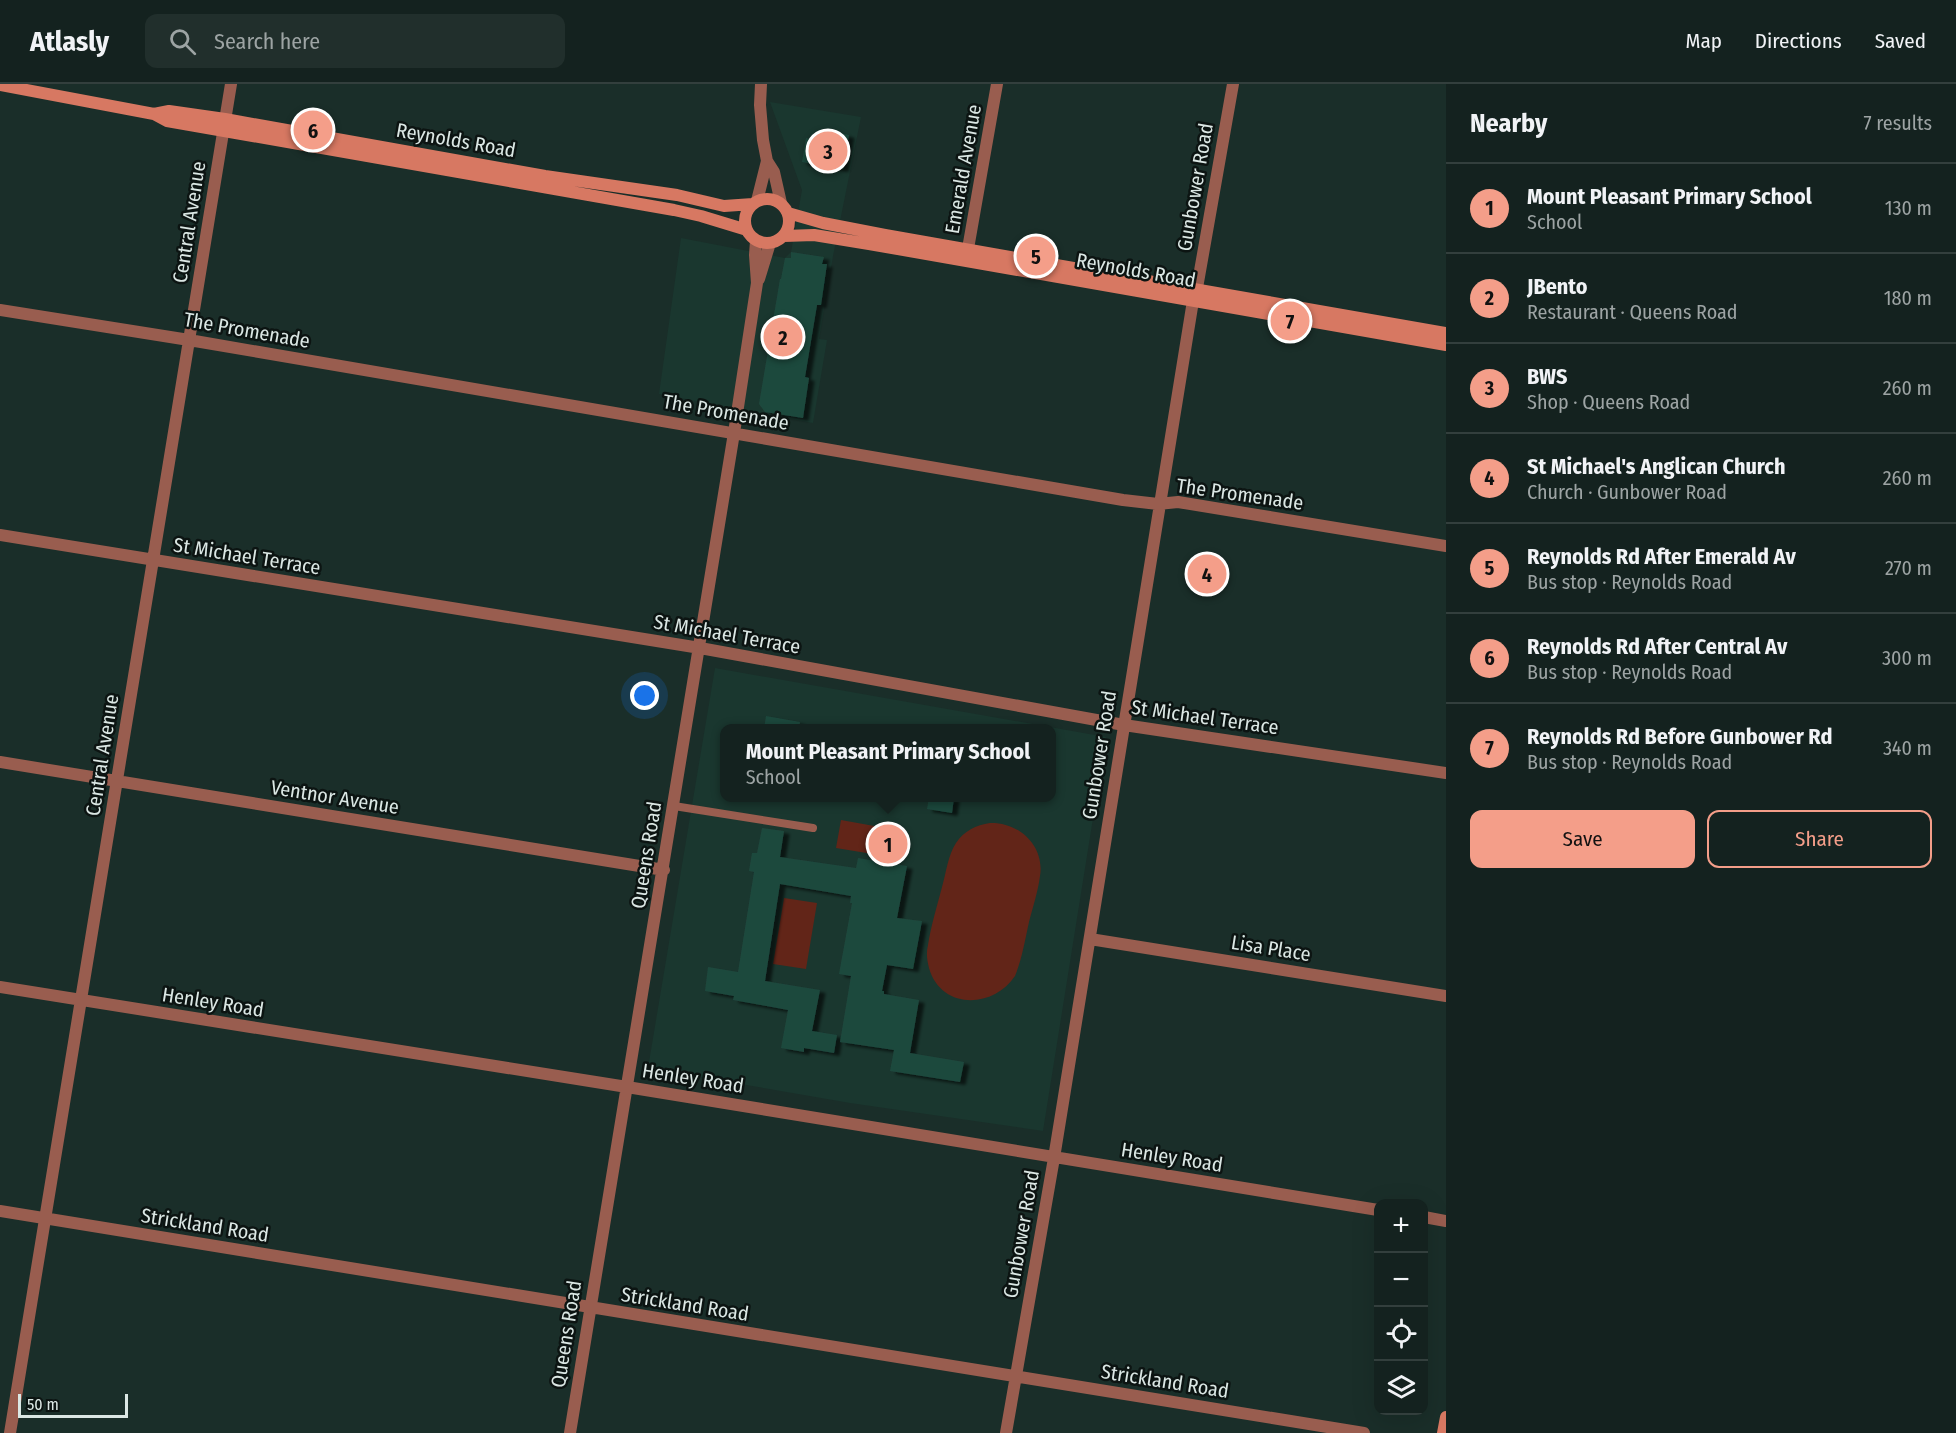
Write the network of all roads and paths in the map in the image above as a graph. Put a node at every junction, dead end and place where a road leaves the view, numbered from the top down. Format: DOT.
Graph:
graph roads {
  1 [pos="231,84"];
  2 [pos="760,84"];
  3 [pos="997,84"];
  4 [pos="1233,84"];
  5 [pos="0,86"];
  6 [pos="224,125"];
  7 [pos="767,161"];
  8 [pos="544,182"];
  9 [pos="677,195"];
  10 [pos="755,203"];
  11 [pos="784,208"];
  12 [pos="674,210"];
  13 [pos="747,230"];
  14 [pos="784,236"];
  15 [pos="756,241"];
  16 [pos="770,243"];
  17 [pos="967,255"];
  18 [pos="757,283"];
  19 [pos="1195,294"];
  20 [pos="0,310"];
  21 [pos="1296,312"];
  22 [pos="1446,333"];
  23 [pos="189,340"];
  24 [pos="1446,345"];
  25 [pos="734,433"];
  26 [pos="1158,504"];
  27 [pos="0,535"];
  28 [pos="1446,546"];
  29 [pos="154,561"];
  30 [pos="700,648"];
  31 [pos="1124,725"];
  32 [pos="0,762"];
  33 [pos="1446,773"];
  34 [pos="118,781"];
  35 [pos="674,806"];
  36 [pos="813,828"];
  37 [pos="664,870"];
  38 [pos="1090,939"];
  39 [pos="0,987"];
  40 [pos="1446,996"];
  41 [pos="82,1000"];
  42 [pos="627,1087"];
  43 [pos="1054,1158"];
  44 [pos="1374,1209"];
  45 [pos="0,1211"];
  46 [pos="46,1218"];
  47 [pos="1428,1218"];
  48 [pos="1446,1221"];
  49 [pos="590,1308"];
  50 [pos="1015,1377"];
  51 [pos="1446,1417"];
  52 [pos="10,1433"];
  53 [pos="570,1433"];
  54 [pos="1006,1433"];
  55 [pos="1364,1433"];
  56 [pos="1443,1433"];
  1 -- 6 [label="street, Central Avenue"];
  2 -- 7 [label="street"];
  3 -- 17 [label="street, Emerald Avenue"];
  4 -- 19 [label="street, Gunbower Road"];
  5 -- 6 [label="main road, Reynolds Road"];
  6 -- 8 [label="main road, Reynolds Road"];
  6 -- 23 [label="street, Central Avenue"];
  7 -- 10 [label="street"];
  7 -- 11 [label="street"];
  8 -- 9 [label="main road, Reynolds Road"];
  8 -- 12 [label="main road, Reynolds Road"];
  9 -- 10 [label="main road, Reynolds Road"];
  9 -- 12 [label="main road"];
  10 -- 11 [label="main road, Reynolds Road"];
  10 -- 13 [label="main road"];
  11 -- 14 [label="main road"];
  11 -- 17 [label="main road, Reynolds Road"];
  12 -- 13 [label="main road, Reynolds Road"];
  13 -- 15 [label="main road"];
  14 -- 16 [label="main road, Reynolds Road"];
  14 -- 17 [label="main road, Reynolds Road"];
  15 -- 16 [label="main road"];
  15 -- 18 [label="street, Queens Road"];
  16 -- 18 [label="street, Queens Road"];
  17 -- 19 [label="main road, Reynolds Road"];
  18 -- 25 [label="street, Queens Road"];
  19 -- 21 [label="main road, Reynolds Road"];
  19 -- 26 [label="street, Gunbower Road"];
  20 -- 23 [label="street, The Promenade"];
  21 -- 22 [label="main road, Reynolds Road"];
  21 -- 24 [label="main road, Reynolds Road"];
  23 -- 25 [label="street, The Promenade"];
  23 -- 29 [label="street, Central Avenue"];
  25 -- 26 [label="street, The Promenade"];
  25 -- 30 [label="street, Queens Road"];
  26 -- 28 [label="street, The Promenade"];
  26 -- 31 [label="street, Gunbower Road"];
  27 -- 29 [label="street, St Michael Terrace"];
  29 -- 30 [label="street, St Michael Terrace"];
  29 -- 34 [label="street, Central Avenue"];
  30 -- 31 [label="street, St Michael Terrace"];
  30 -- 35 [label="street, Queens Road"];
  31 -- 33 [label="street, St Michael Terrace"];
  31 -- 38 [label="street, Gunbower Road"];
  32 -- 34 [label="street, Ventnor Avenue"];
  34 -- 37 [label="street, Ventnor Avenue"];
  34 -- 41 [label="street, Central Avenue"];
  35 -- 36 [label="lane"];
  35 -- 37 [label="street, Queens Road"];
  37 -- 42 [label="street, Queens Road"];
  38 -- 40 [label="street, Lisa Place"];
  38 -- 43 [label="street, Gunbower Road"];
  39 -- 41 [label="street, Henley Road"];
  41 -- 42 [label="street, Henley Road"];
  41 -- 46 [label="street, Central Avenue"];
  42 -- 43 [label="street, Henley Road"];
  42 -- 49 [label="street, Queens Road"];
  43 -- 44 [label="street, Henley Road"];
  43 -- 50 [label="street, Gunbower Road"];
  45 -- 46 [label="street, Strickland Road"];
  46 -- 49 [label="street, Strickland Road"];
  46 -- 52 [label="street, Central Avenue"];
  47 -- 48 [label="street"];
  49 -- 50 [label="street, Strickland Road"];
  49 -- 53 [label="street, Queens Road"];
  50 -- 54 [label="street, Gunbower Road"];
  50 -- 55 [label="street, Strickland Road"];
  51 -- 56 [label="main road"];
}
